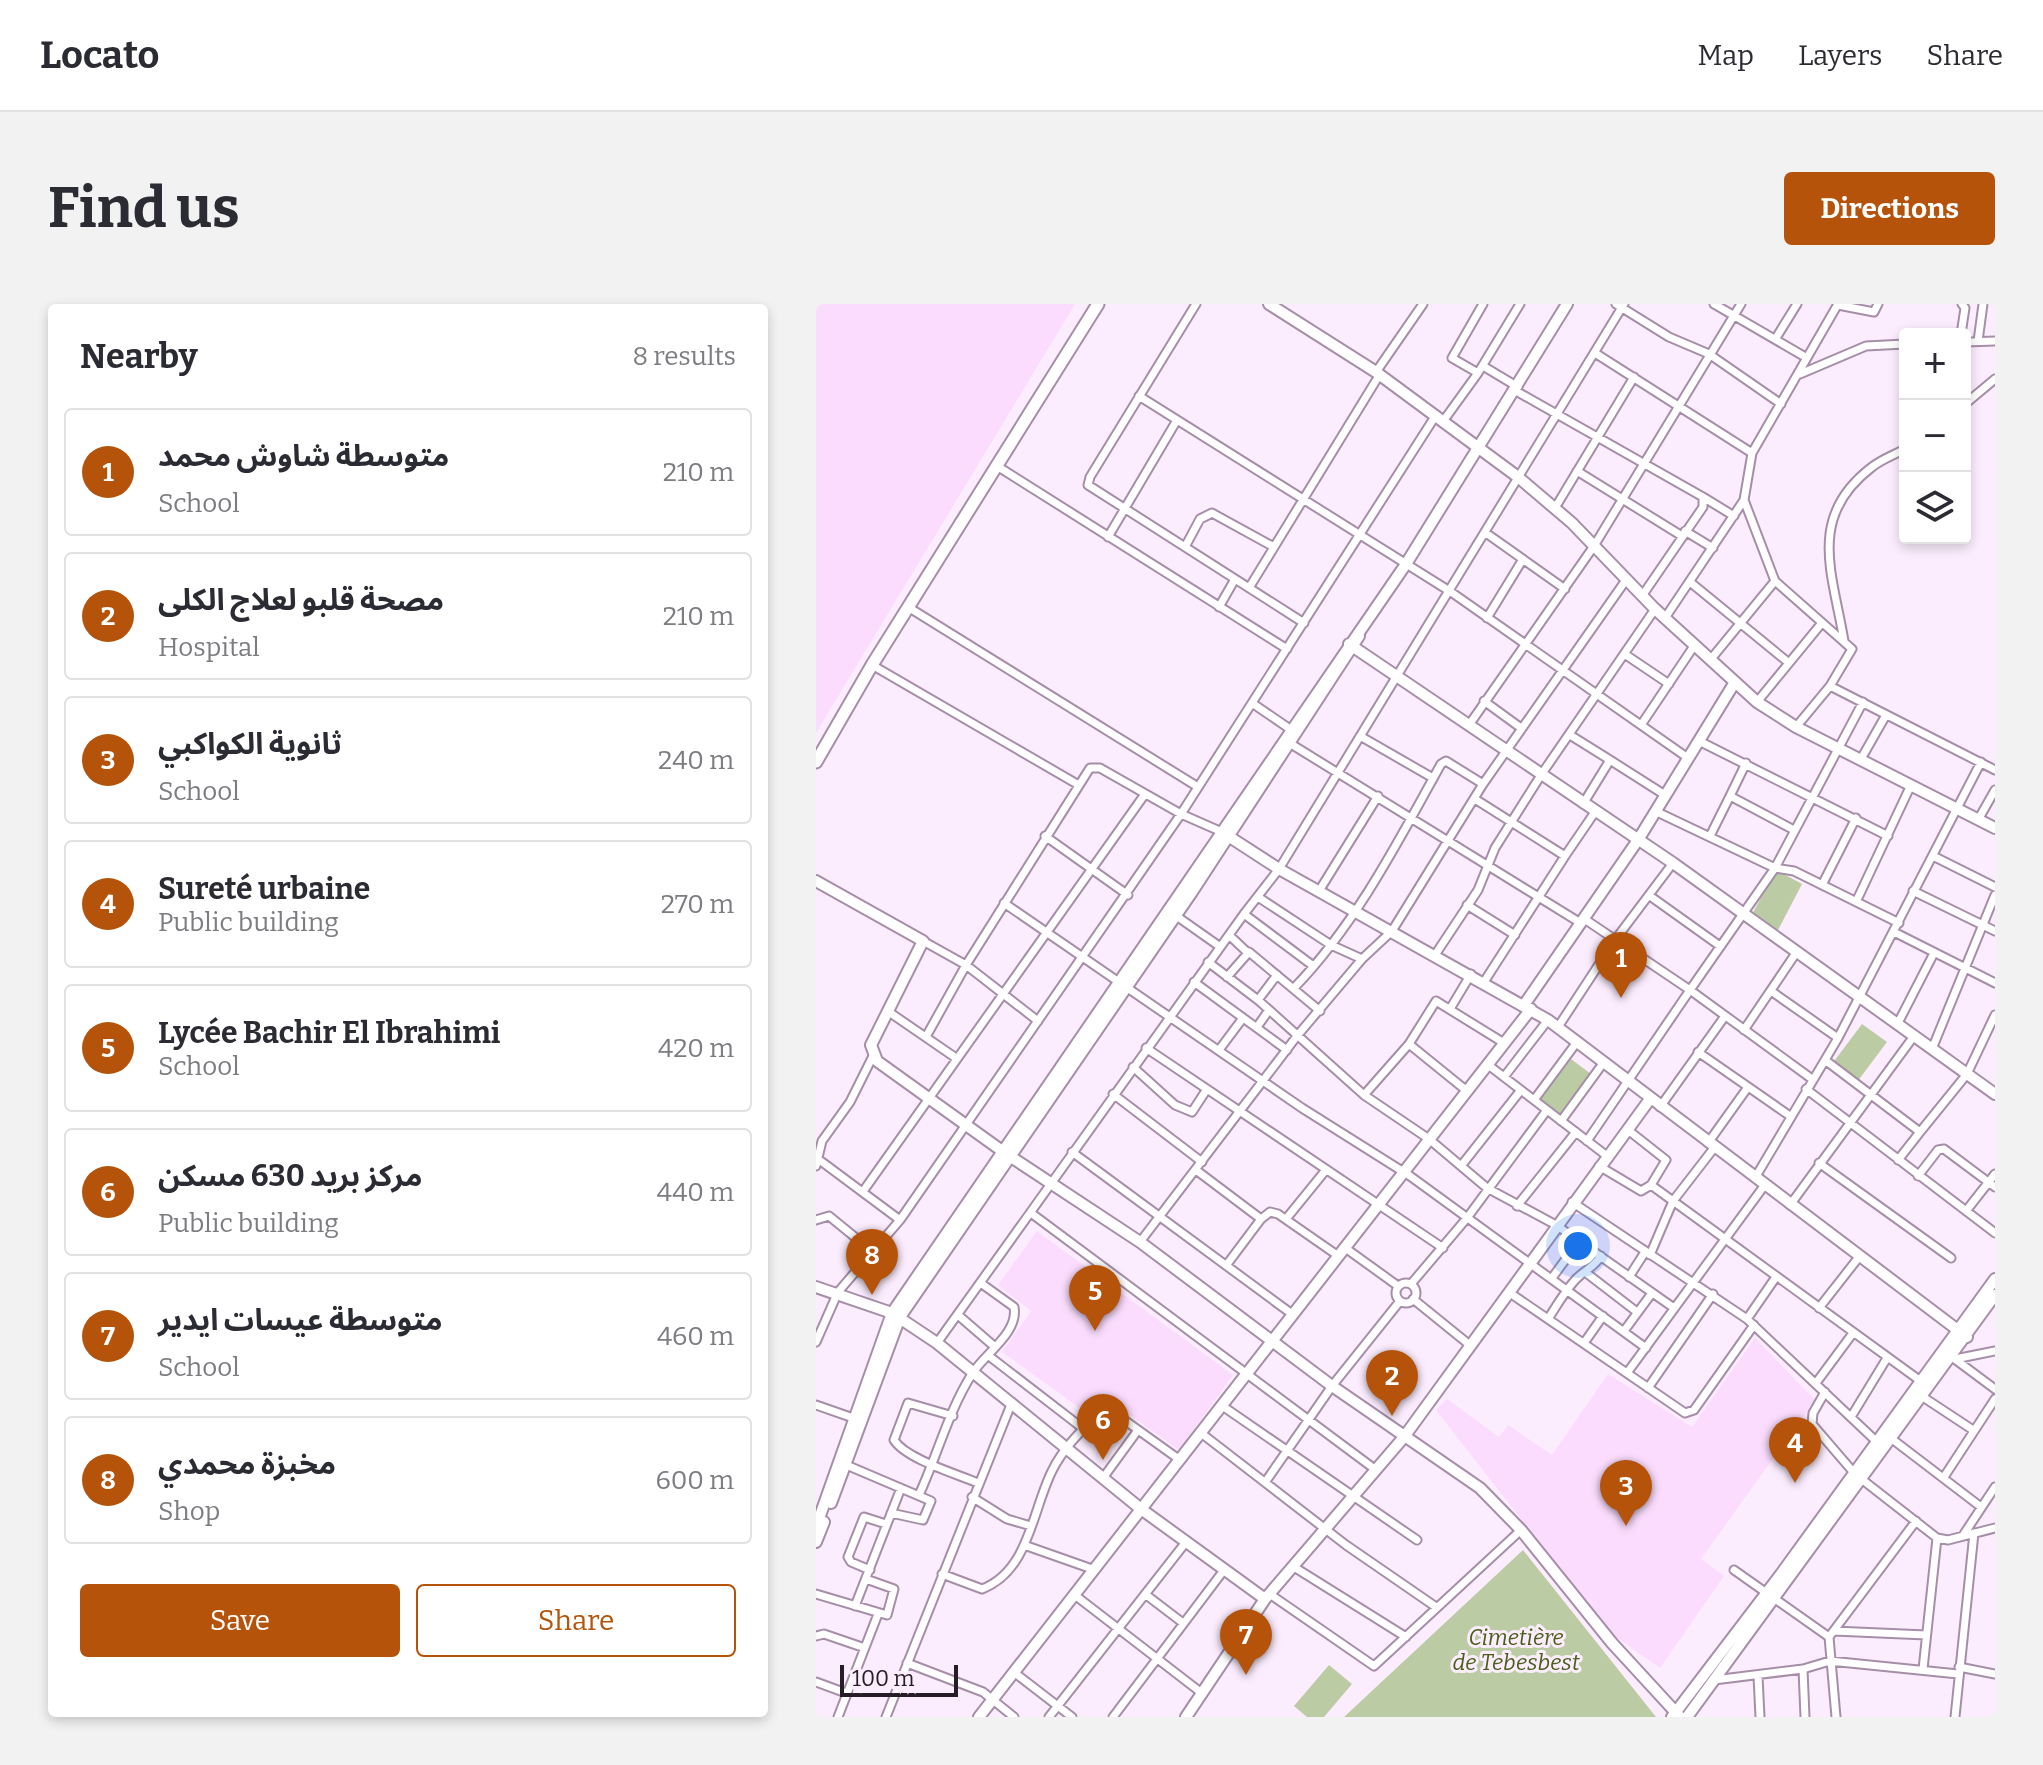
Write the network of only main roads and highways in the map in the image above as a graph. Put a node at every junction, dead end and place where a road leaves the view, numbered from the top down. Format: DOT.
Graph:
graph roads {
  1 [pos="1092,304"];
  2 [pos="1098,304"];
  3 [pos="816,754"];
  4 [pos="816,762"];
  1 -- 3 [label="main road"];
  2 -- 4 [label="main road"];
}
